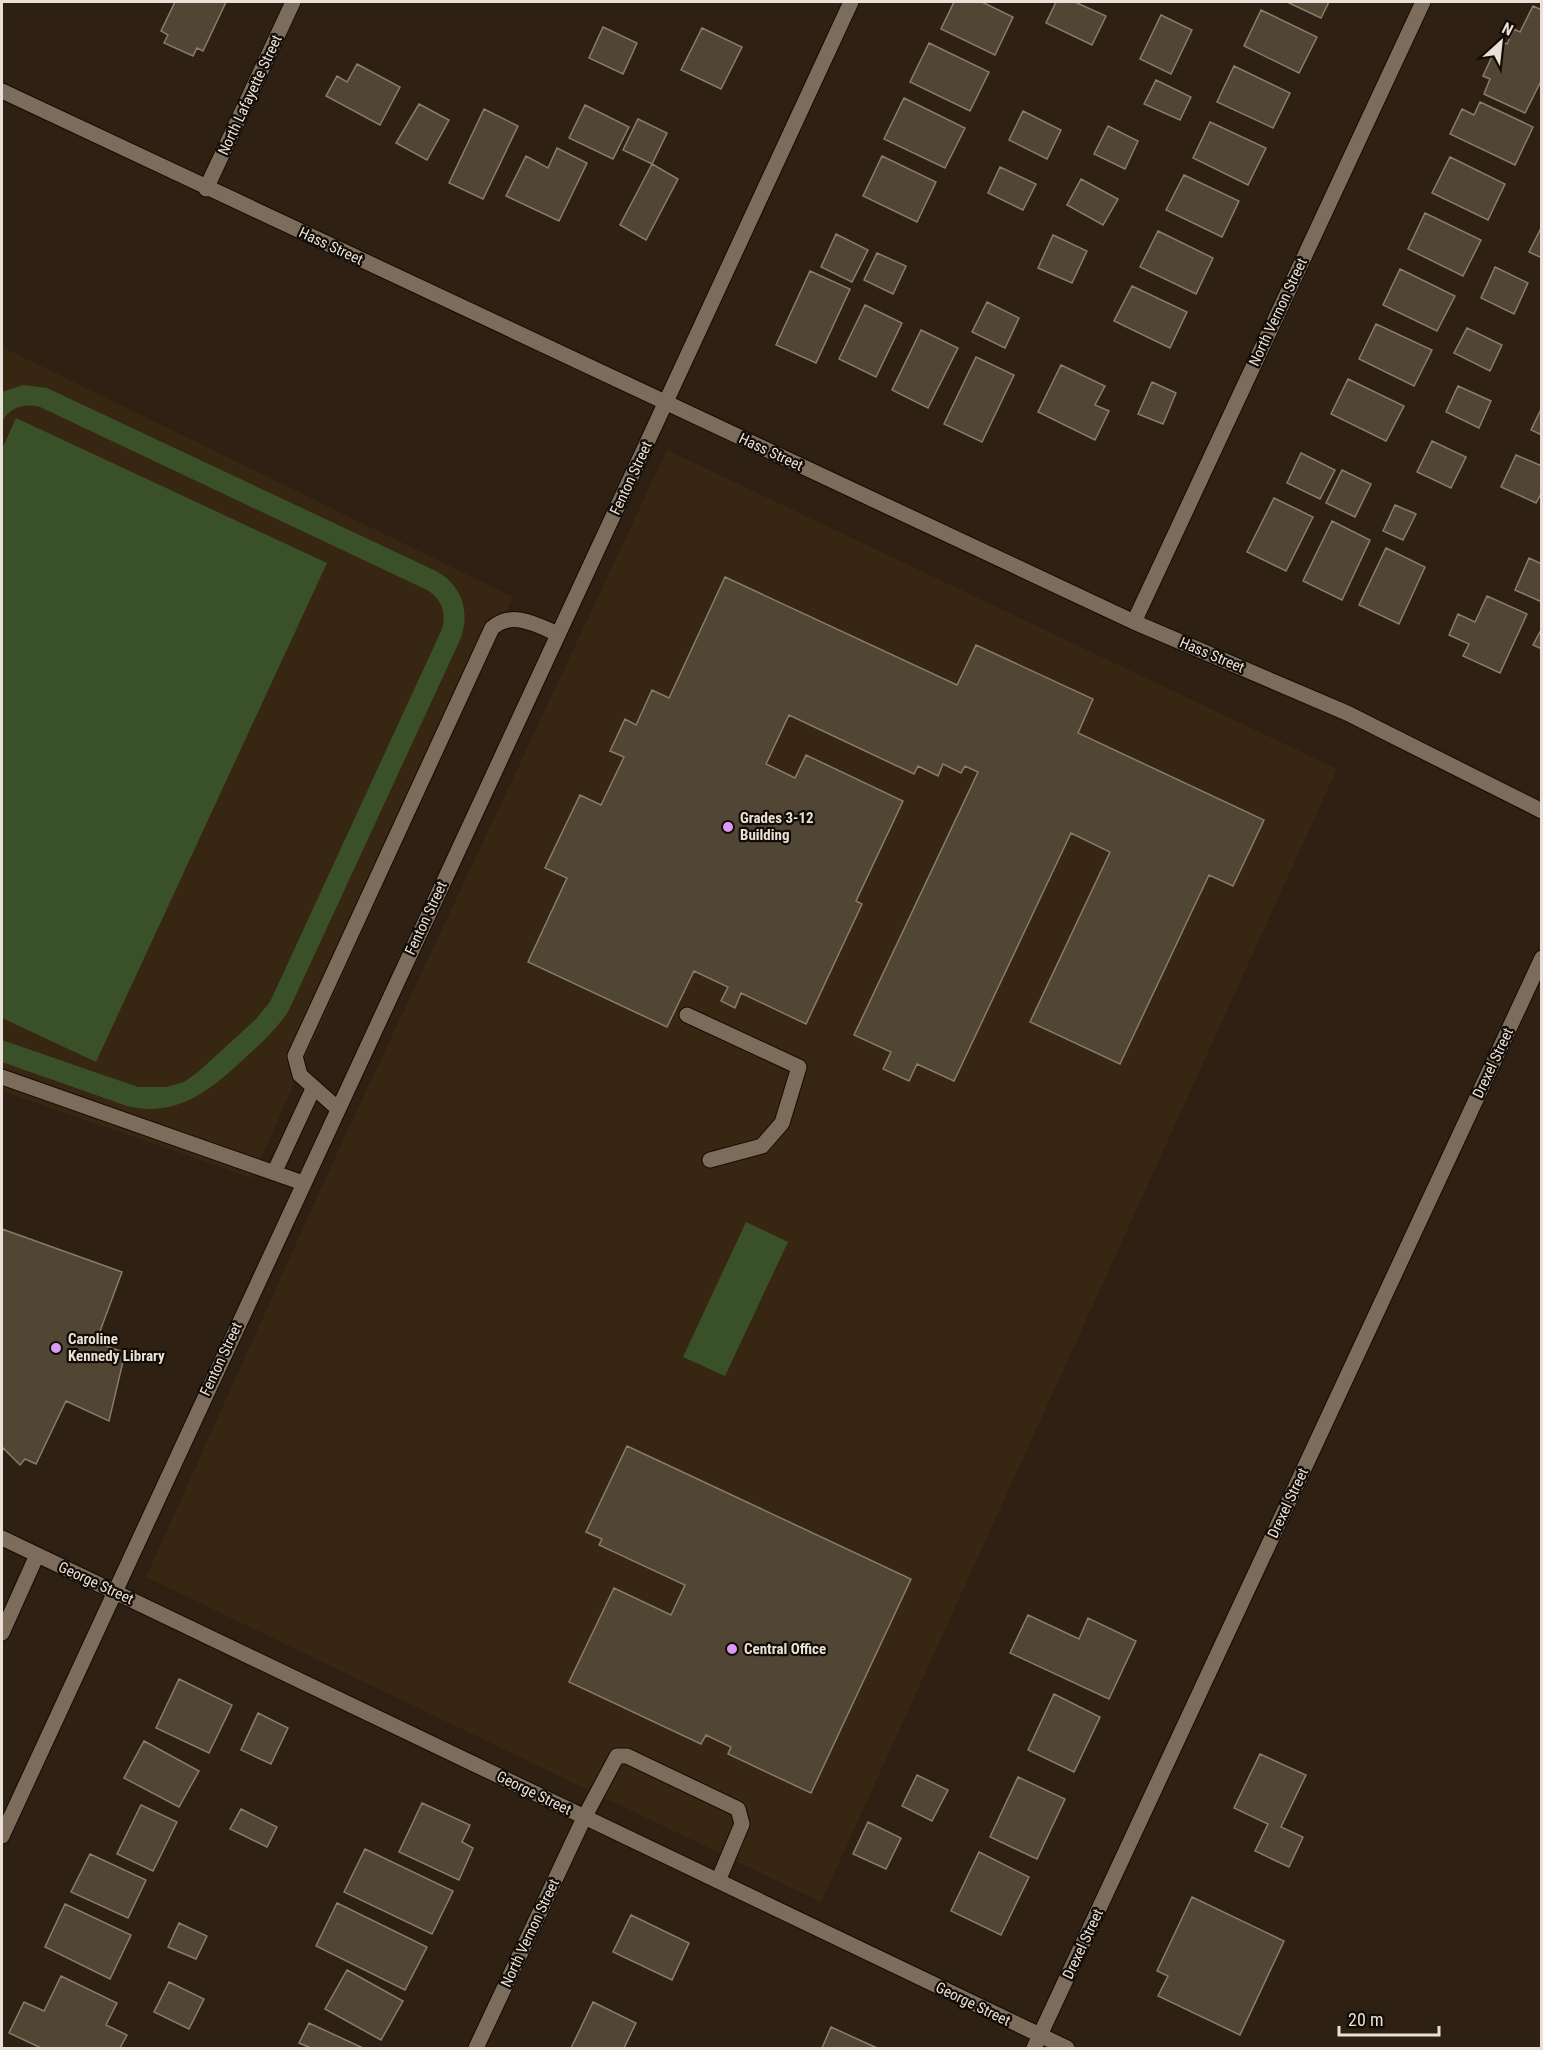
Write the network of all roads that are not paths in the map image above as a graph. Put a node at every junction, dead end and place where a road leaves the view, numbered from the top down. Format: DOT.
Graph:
graph roads {
  1 [pos="293,2"];
  2 [pos="851,2"];
  3 [pos="1422,2"];
  4 [pos="2,91"];
  5 [pos="206,189"];
  6 [pos="666,402"];
  7 [pos="1134,622"];
  8 [pos="558,634"];
  9 [pos="1542,811"];
  10 [pos="1542,958"];
  11 [pos="687,1015"];
  12 [pos="2,1077"];
  13 [pos="313,1089"];
  14 [pos="337,1108"];
  15 [pos="710,1160"];
  16 [pos="274,1173"];
  17 [pos="303,1184"];
  18 [pos="2,1538"];
  19 [pos="37,1555"];
  20 [pos="115,1591"];
  21 [pos="2,1633"];
  22 [pos="584,1818"];
  23 [pos="2,1836"];
  24 [pos="718,1881"];
  25 [pos="1037,2042"];
  26 [pos="476,2049"];
  27 [pos="1067,2049"];
  1 -- 5 [label="street, North Lafayette Street"];
  2 -- 6 [label="street, Fenton Street"];
  3 -- 7 [label="street, North Vernon Street"];
  4 -- 5 [label="street, Hass Street"];
  5 -- 6 [label="street, Hass Street"];
  6 -- 7 [label="street, Hass Street"];
  6 -- 8 [label="street, Fenton Street"];
  7 -- 9 [label="street, Hass Street"];
  8 -- 13 [label="street"];
  8 -- 14 [label="street, Fenton Street"];
  10 -- 25 [label="street, Drexel Street"];
  11 -- 15 [label="street"];
  12 -- 16 [label="street"];
  13 -- 14 [label="street"];
  13 -- 16 [label="street"];
  14 -- 17 [label="street, Fenton Street"];
  16 -- 17 [label="street"];
  17 -- 20 [label="street, Fenton Street"];
  18 -- 19 [label="street, George Street"];
  19 -- 20 [label="street, George Street"];
  19 -- 21 [label="street"];
  20 -- 22 [label="street, George Street"];
  20 -- 23 [label="street, Fenton Street"];
  22 -- 24 [label="street, George Street"];
  22 -- 24 [label="street, North Vernon Street"];
  22 -- 26 [label="street, North Vernon Street"];
  24 -- 25 [label="street, George Street"];
  25 -- 27 [label="street, George Street"];
}
